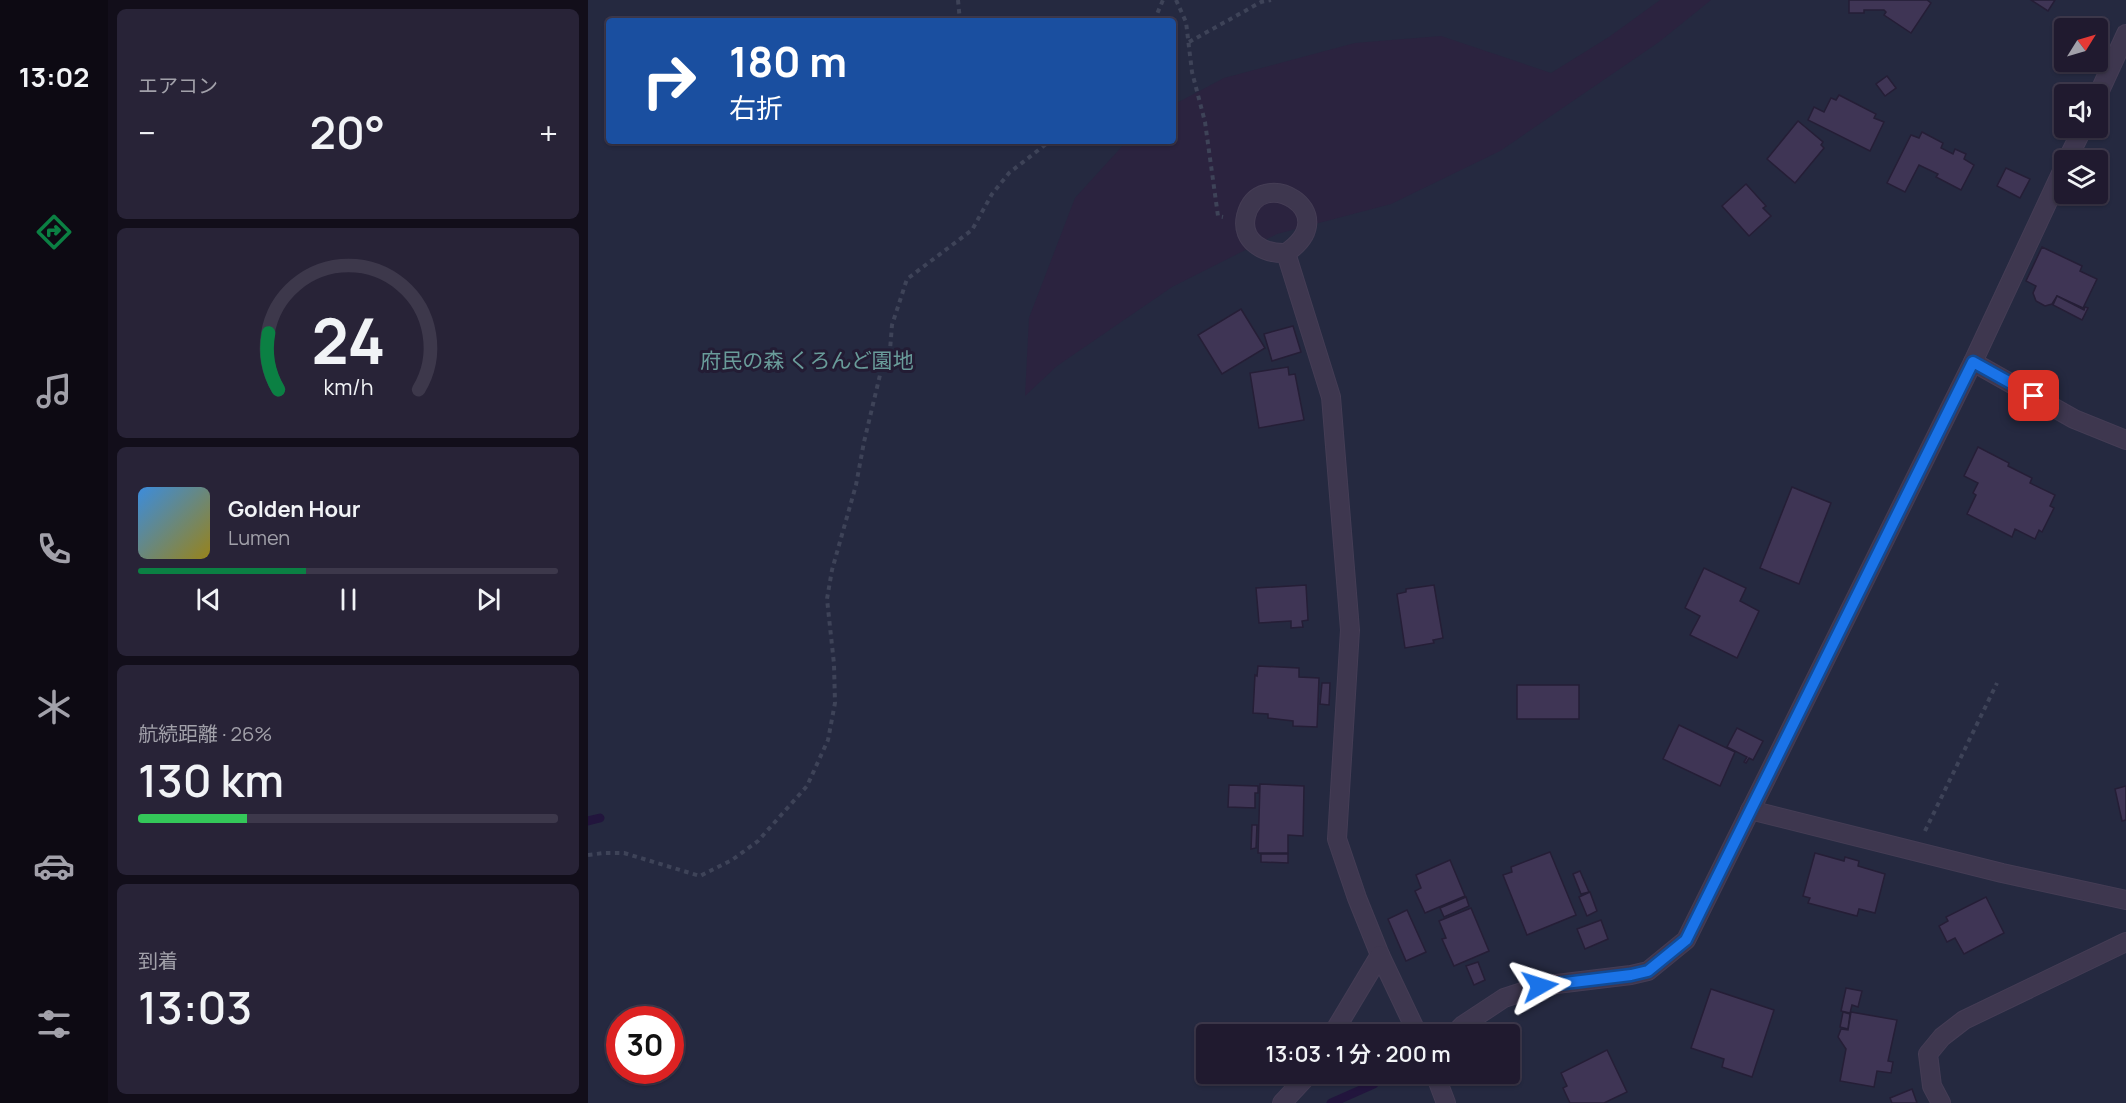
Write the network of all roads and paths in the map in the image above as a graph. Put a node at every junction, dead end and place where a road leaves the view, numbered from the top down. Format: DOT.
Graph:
graph roads {
  1 [pos="958,0"];
  2 [pos="1163,0"];
  3 [pos="1176,0"];
  4 [pos="1271,0"];
  5 [pos="960,18"];
  6 [pos="1155,18"];
  7 [pos="2126,34"];
  8 [pos="1189,42"];
  9 [pos="2103,84"];
  10 [pos="1046,144"];
  11 [pos="2054,188"];
  12 [pos="1245,219"];
  13 [pos="1286,253"];
  14 [pos="1973,362"];
  15 [pos="2126,440"];
  16 [pos="1997,683"];
  17 [pos="1750,810"];
  18 [pos="1912,850"];
  19 [pos="588,855"];
  20 [pos="2126,900"];
  21 [pos="2126,942"];
  22 [pos="1380,955"];
  23 [pos="1339,1024"];
  24 [pos="1413,1024"];
  25 [pos="1465,1024"];
  26 [pos="1300,1084"];
  27 [pos="1439,1084"];
  28 [pos="1282,1103"];
  29 [pos="1446,1103"];
  30 [pos="1941,1103"];
  1 -- 5 [label="path"];
  2 -- 6 [label="path"];
  3 -- 8 [label="path"];
  4 -- 8 [label="path"];
  7 -- 9 [label="street"];
  8 -- 12 [label="path"];
  10 -- 19 [label="path"];
  11 -- 14 [label="street"];
  12 -- 13 [label="street"];
  12 -- 13 [label="street"];
  13 -- 22 [label="street"];
  14 -- 15 [label="street"];
  14 -- 17 [label="street"];
  16 -- 18 [label="path"];
  17 -- 18 [label="street"];
  17 -- 25 [label="street"];
  18 -- 20 [label="street"];
  21 -- 30 [label="street"];
  22 -- 23 [label="street"];
  22 -- 24 [label="street"];
  26 -- 28 [label="street"];
  27 -- 29 [label="street"];
}
